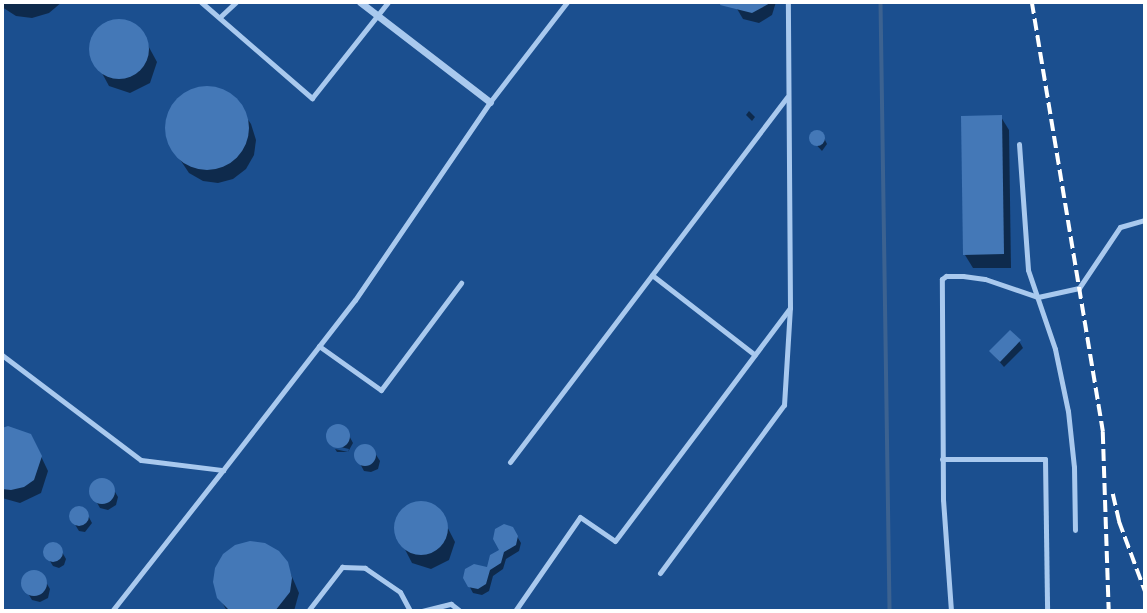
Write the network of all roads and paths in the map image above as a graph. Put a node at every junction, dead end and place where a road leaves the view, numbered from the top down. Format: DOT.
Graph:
graph roads {
  1 [pos="201,2"];
  2 [pos="236,2"];
  3 [pos="360,2"];
  4 [pos="388,2"];
  5 [pos="566,2"];
  6 [pos="788,2"];
  7 [pos="221,16"];
  8 [pos="377,16"];
  9 [pos="788,95"];
  10 [pos="490,102"];
  11 [pos="1019,144"];
  12 [pos="1145,220"];
  13 [pos="652,275"];
  14 [pos="461,283"];
  15 [pos="1038,296"];
  16 [pos="790,308"];
  17 [pos="319,346"];
  18 [pos="2,355"];
  19 [pos="755,355"];
  20 [pos="942,459"];
  21 [pos="510,462"];
  22 [pos="223,470"];
  23 [pos="1074,530"];
  24 [pos="660,573"];
  25 [pos="112,611"];
  26 [pos="308,611"];
  27 [pos="410,611"];
  28 [pos="422,611"];
  29 [pos="460,611"];
  30 [pos="515,611"];
  31 [pos="951,611"];
  32 [pos="1047,611"];
  1 -- 7 [label="lane"];
  2 -- 7 [label="lane"];
  3 -- 8 [label="street"];
  4 -- 8 [label="lane"];
  5 -- 10 [label="lane"];
  6 -- 9 [label="lane"];
  7 -- 8 [label="lane"];
  8 -- 10 [label="street"];
  9 -- 13 [label="lane"];
  9 -- 16 [label="lane"];
  10 -- 17 [label="lane"];
  11 -- 15 [label="lane"];
  12 -- 15 [label="lane"];
  13 -- 19 [label="lane"];
  13 -- 21 [label="lane"];
  14 -- 17 [label="lane"];
  15 -- 20 [label="lane"];
  15 -- 23 [label="lane"];
  16 -- 19 [label="lane"];
  16 -- 24 [label="lane"];
  17 -- 22 [label="lane"];
  18 -- 22 [label="lane"];
  19 -- 30 [label="lane"];
  20 -- 31 [label="lane"];
  20 -- 32 [label="lane"];
  22 -- 25 [label="lane"];
  26 -- 27 [label="lane"];
  28 -- 29 [label="lane"];
}
